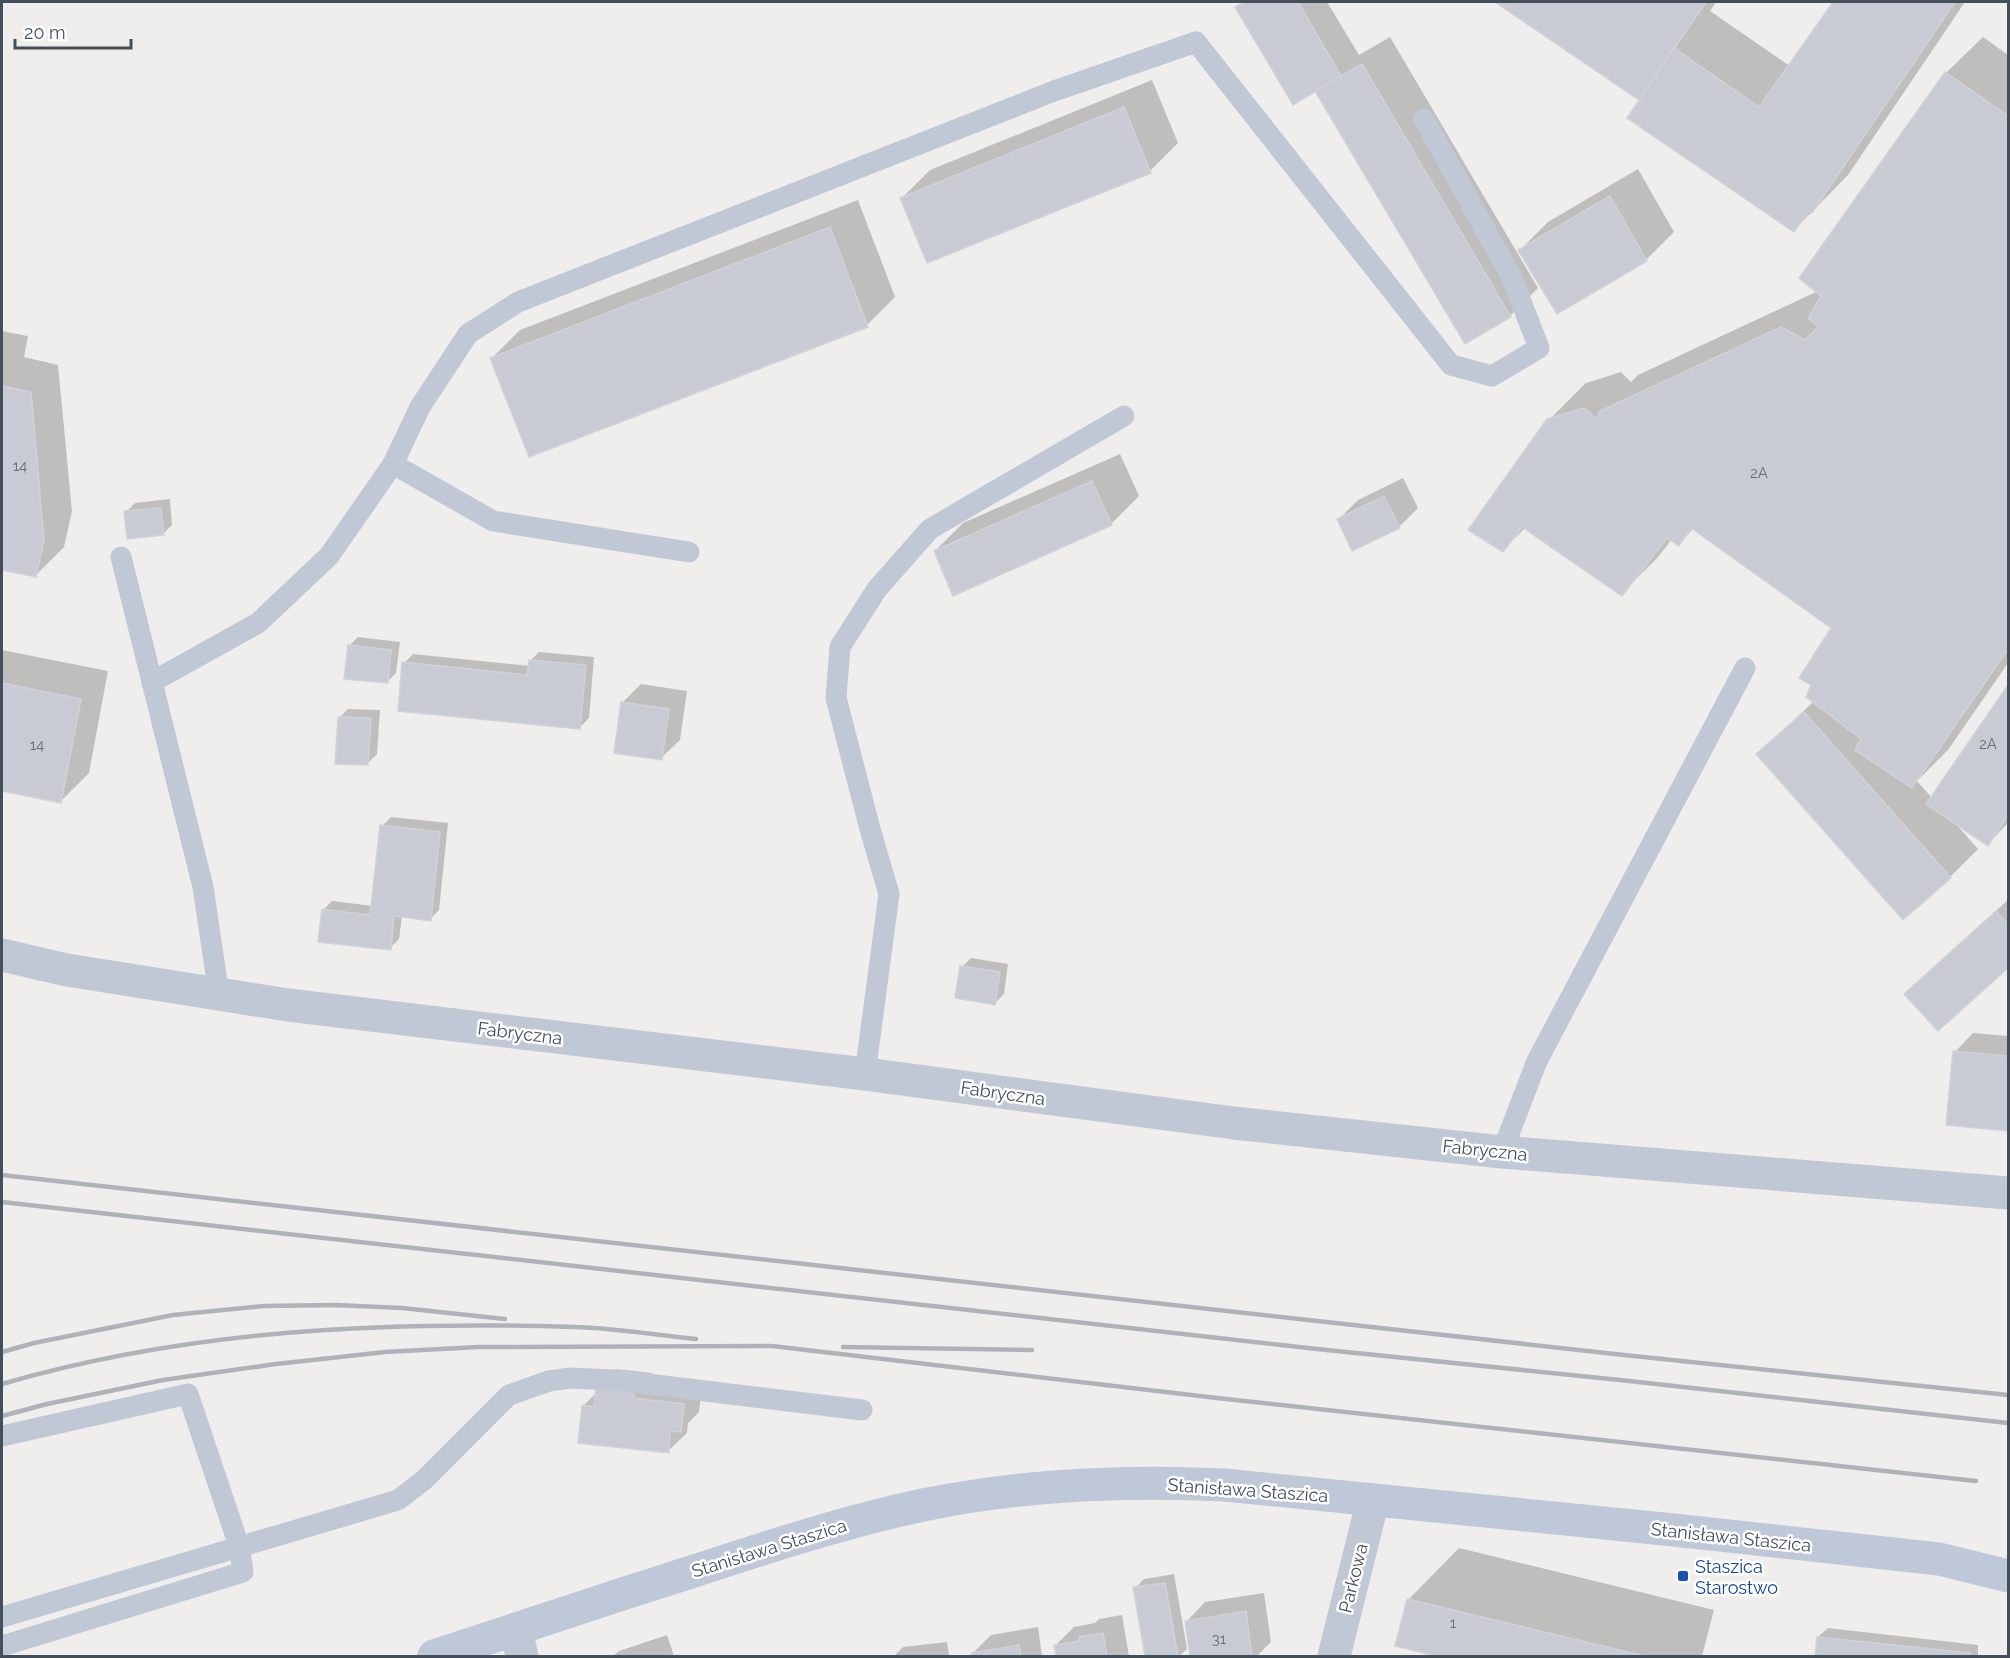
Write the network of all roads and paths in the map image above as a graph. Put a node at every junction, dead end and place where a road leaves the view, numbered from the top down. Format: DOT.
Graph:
graph roads {
  1 [pos="1424,119"];
  2 [pos="1124,417"];
  3 [pos="393,464"];
  4 [pos="689,552"];
  5 [pos="121,557"];
  6 [pos="1744,669"];
  7 [pos="152,682"];
  8 [pos="2,954"];
  9 [pos="219,995"];
  10 [pos="865,1074"];
  11 [pos="1502,1152"];
  12 [pos="2008,1194"];
  13 [pos="862,1410"];
  14 [pos="2,1436"];
  15 [pos="1373,1500"];
  16 [pos="239,1546"];
  17 [pos="2008,1576"];
  18 [pos="2,1617"];
  19 [pos="519,1643"];
  20 [pos="2,1646"];
  21 [pos="434,1656"];
  22 [pos="1334,1656"];
  1 -- 3 [label="lane"];
  2 -- 10 [label="lane"];
  3 -- 4 [label="lane"];
  3 -- 7 [label="lane"];
  5 -- 7 [label="lane"];
  6 -- 11 [label="lane"];
  7 -- 9 [label="lane"];
  8 -- 9 [label="street, Fabryczna"];
  9 -- 10 [label="street, Fabryczna"];
  10 -- 11 [label="street, Fabryczna"];
  11 -- 12 [label="street, Fabryczna"];
  13 -- 16 [label="lane"];
  14 -- 16 [label="lane"];
  15 -- 17 [label="street, Stanisława Staszica"];
  15 -- 19 [label="street, Stanisława Staszica"];
  15 -- 22 [label="street, Parkowa"];
  16 -- 18 [label="lane"];
  16 -- 20 [label="lane"];
  19 -- 21 [label="street, Stanisława Staszica"];
}
